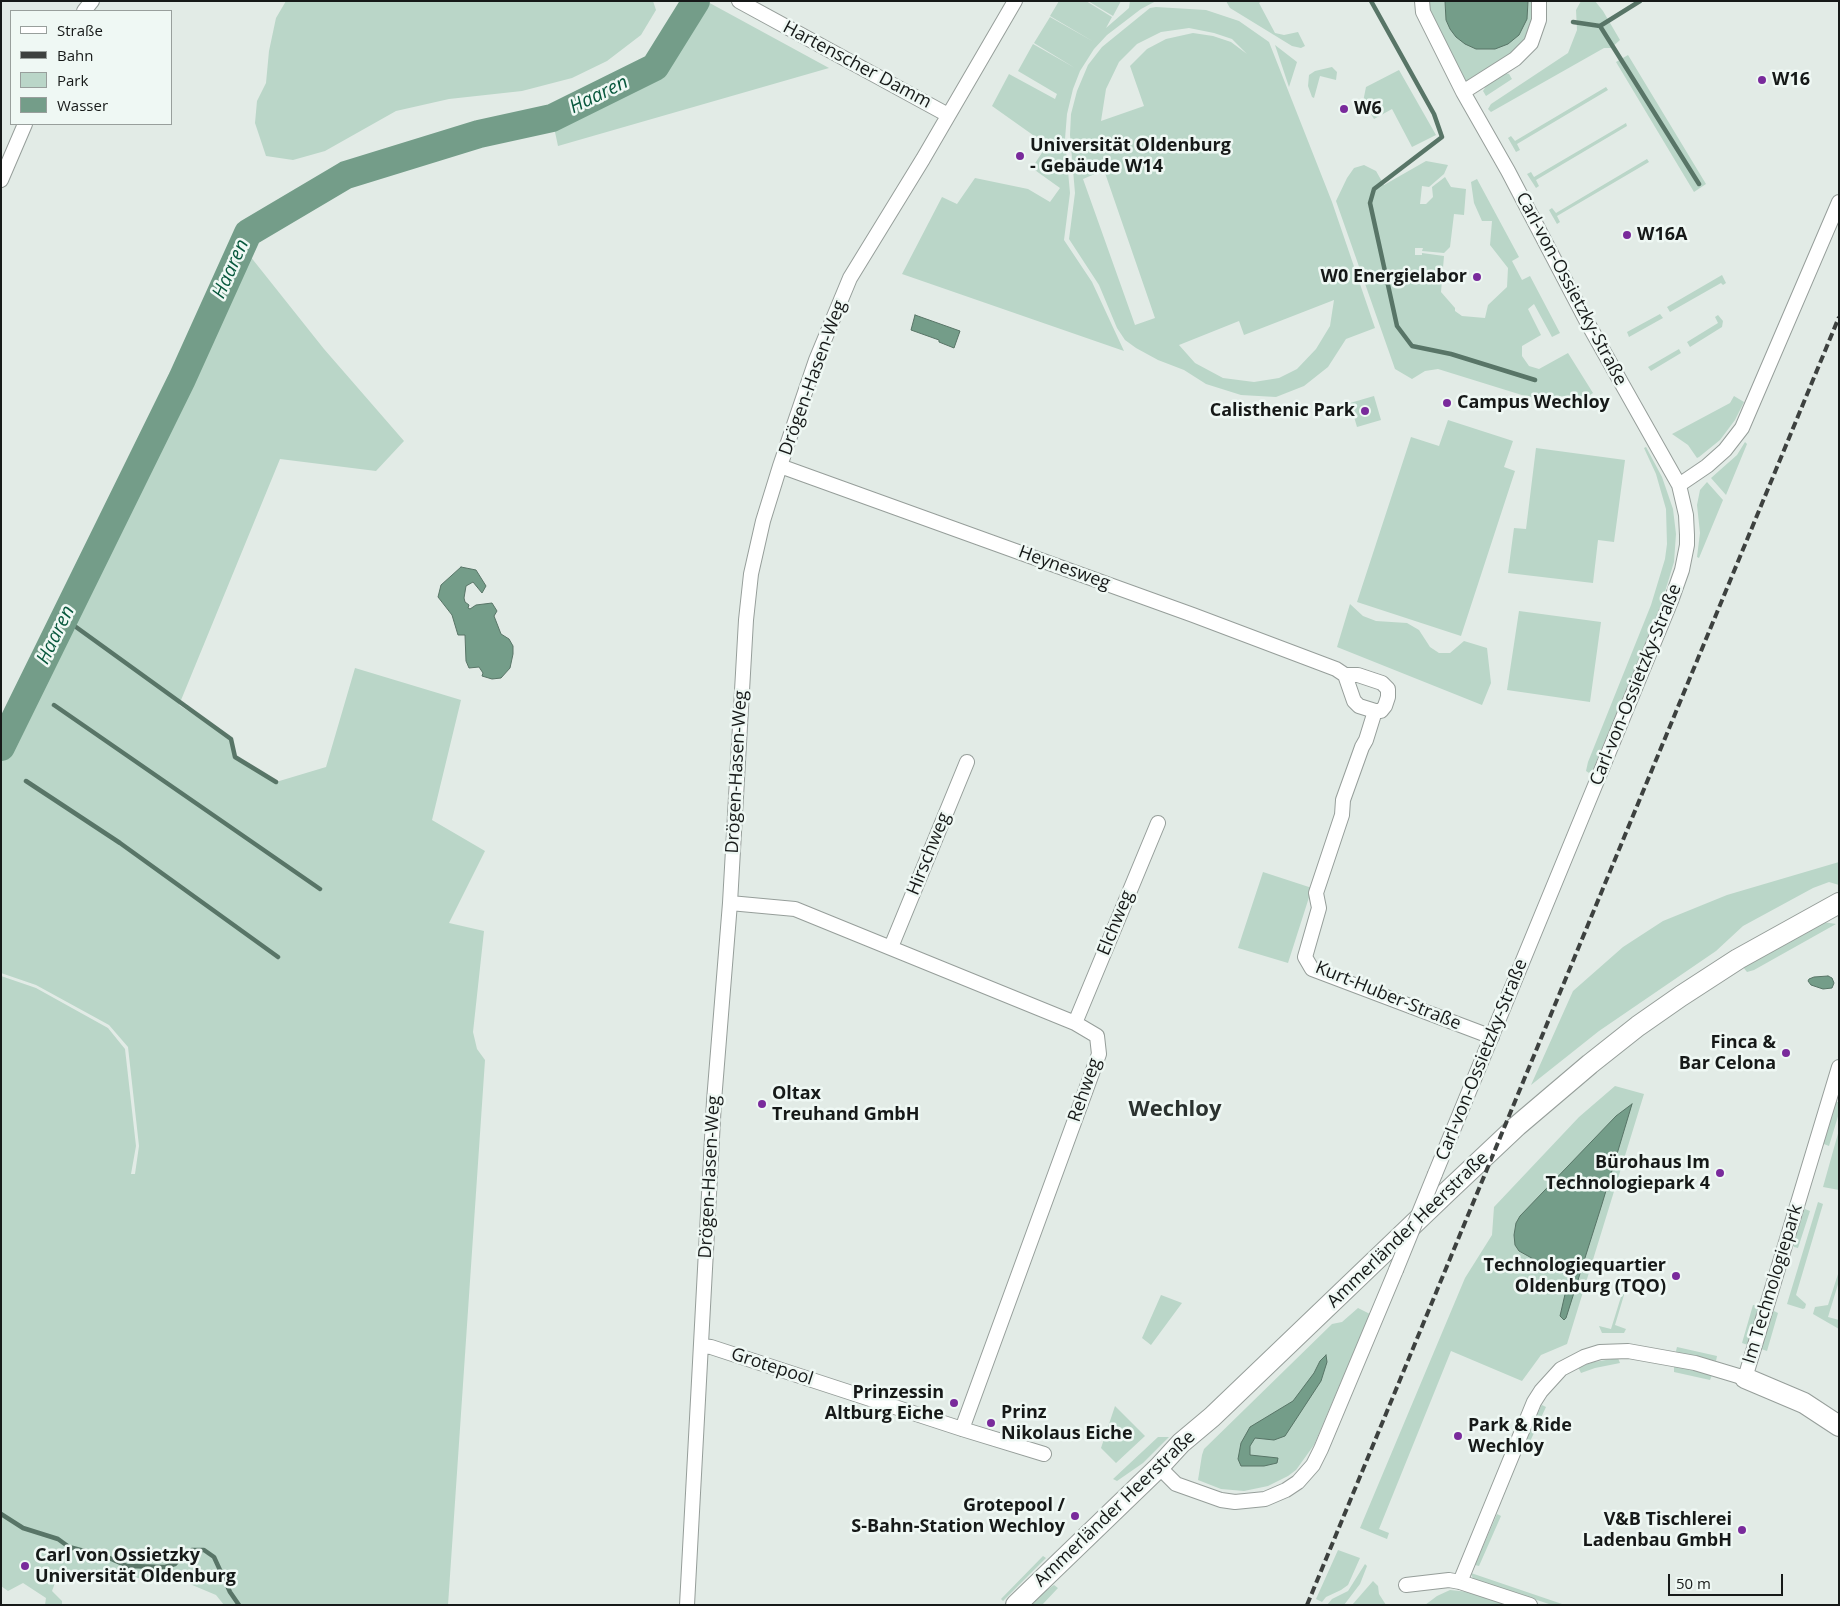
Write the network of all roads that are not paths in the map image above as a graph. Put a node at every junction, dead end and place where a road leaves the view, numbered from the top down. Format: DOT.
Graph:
graph roads {
  1 [pos="739,1"];
  2 [pos="1015,1"];
  3 [pos="1422,1"];
  4 [pos="1539,1"];
  5 [pos="1463,92"];
  6 [pos="948,115"];
  7 [pos="25,125"];
  8 [pos="1,180"];
  9 [pos="1839,202"];
  10 [pos="780,466"];
  11 [pos="1679,485"];
  12 [pos="1345,675"];
  13 [pos="1374,712"];
  14 [pos="967,762"];
  15 [pos="1158,823"];
  16 [pos="730,903"];
  17 [pos="1839,903"];
  18 [pos="891,947"];
  19 [pos="1075,1023"];
  20 [pos="1492,1037"];
  21 [pos="1839,1067"];
  22 [pos="701,1346"];
  23 [pos="1745,1378"];
  24 [pos="1839,1426"];
  25 [pos="962,1429"];
  26 [pos="1044,1454"];
  27 [pos="1159,1467"];
  28 [pos="1460,1582"];
  29 [pos="1406,1585"];
  30 [pos="687,1605"];
  31 [pos="1016,1605"];
  32 [pos="1530,1605"];
  1 -- 6 [label="street, Hartenscher Damm"];
  2 -- 6 [label="street, Drögen-Hasen-Weg"];
  3 -- 5 [label="street, Carl-von-Ossietzky-Straße"];
  4 -- 5 [label="street"];
  5 -- 11 [label="street, Carl-von-Ossietzky-Straße"];
  6 -- 10 [label="street, Drögen-Hasen-Weg"];
  7 -- 8 [label="street"];
  9 -- 11 [label="street"];
  10 -- 12 [label="street, Heynesweg"];
  10 -- 16 [label="street, Drögen-Hasen-Weg"];
  11 -- 20 [label="street, Carl-von-Ossietzky-Straße"];
  12 -- 13 [label="street"];
  12 -- 13 [label="street, Heynesweg"];
  13 -- 20 [label="street, Kurt-Huber-Straße"];
  14 -- 18 [label="street, Hirschweg"];
  15 -- 19 [label="street, Elchweg"];
  16 -- 18 [label="street, Rehweg"];
  16 -- 22 [label="street, Drögen-Hasen-Weg"];
  17 -- 27 [label="street, Ammerländer Heerstraße"];
  18 -- 19 [label="street, Rehweg"];
  19 -- 25 [label="street, Rehweg"];
  20 -- 27 [label="street, Carl-von-Ossietzky-Straße, bridge"];
  21 -- 23 [label="street, Im Technologiepark"];
  22 -- 25 [label="street, Grotepool"];
  22 -- 30 [label="street, Drögen-Hasen-Weg"];
  23 -- 24 [label="street"];
  23 -- 28 [label="street, Im Technologiepark"];
  25 -- 26 [label="street, Grotepool"];
  27 -- 31 [label="street, Ammerländer Heerstraße"];
  28 -- 29 [label="street"];
  28 -- 32 [label="street"];
}
